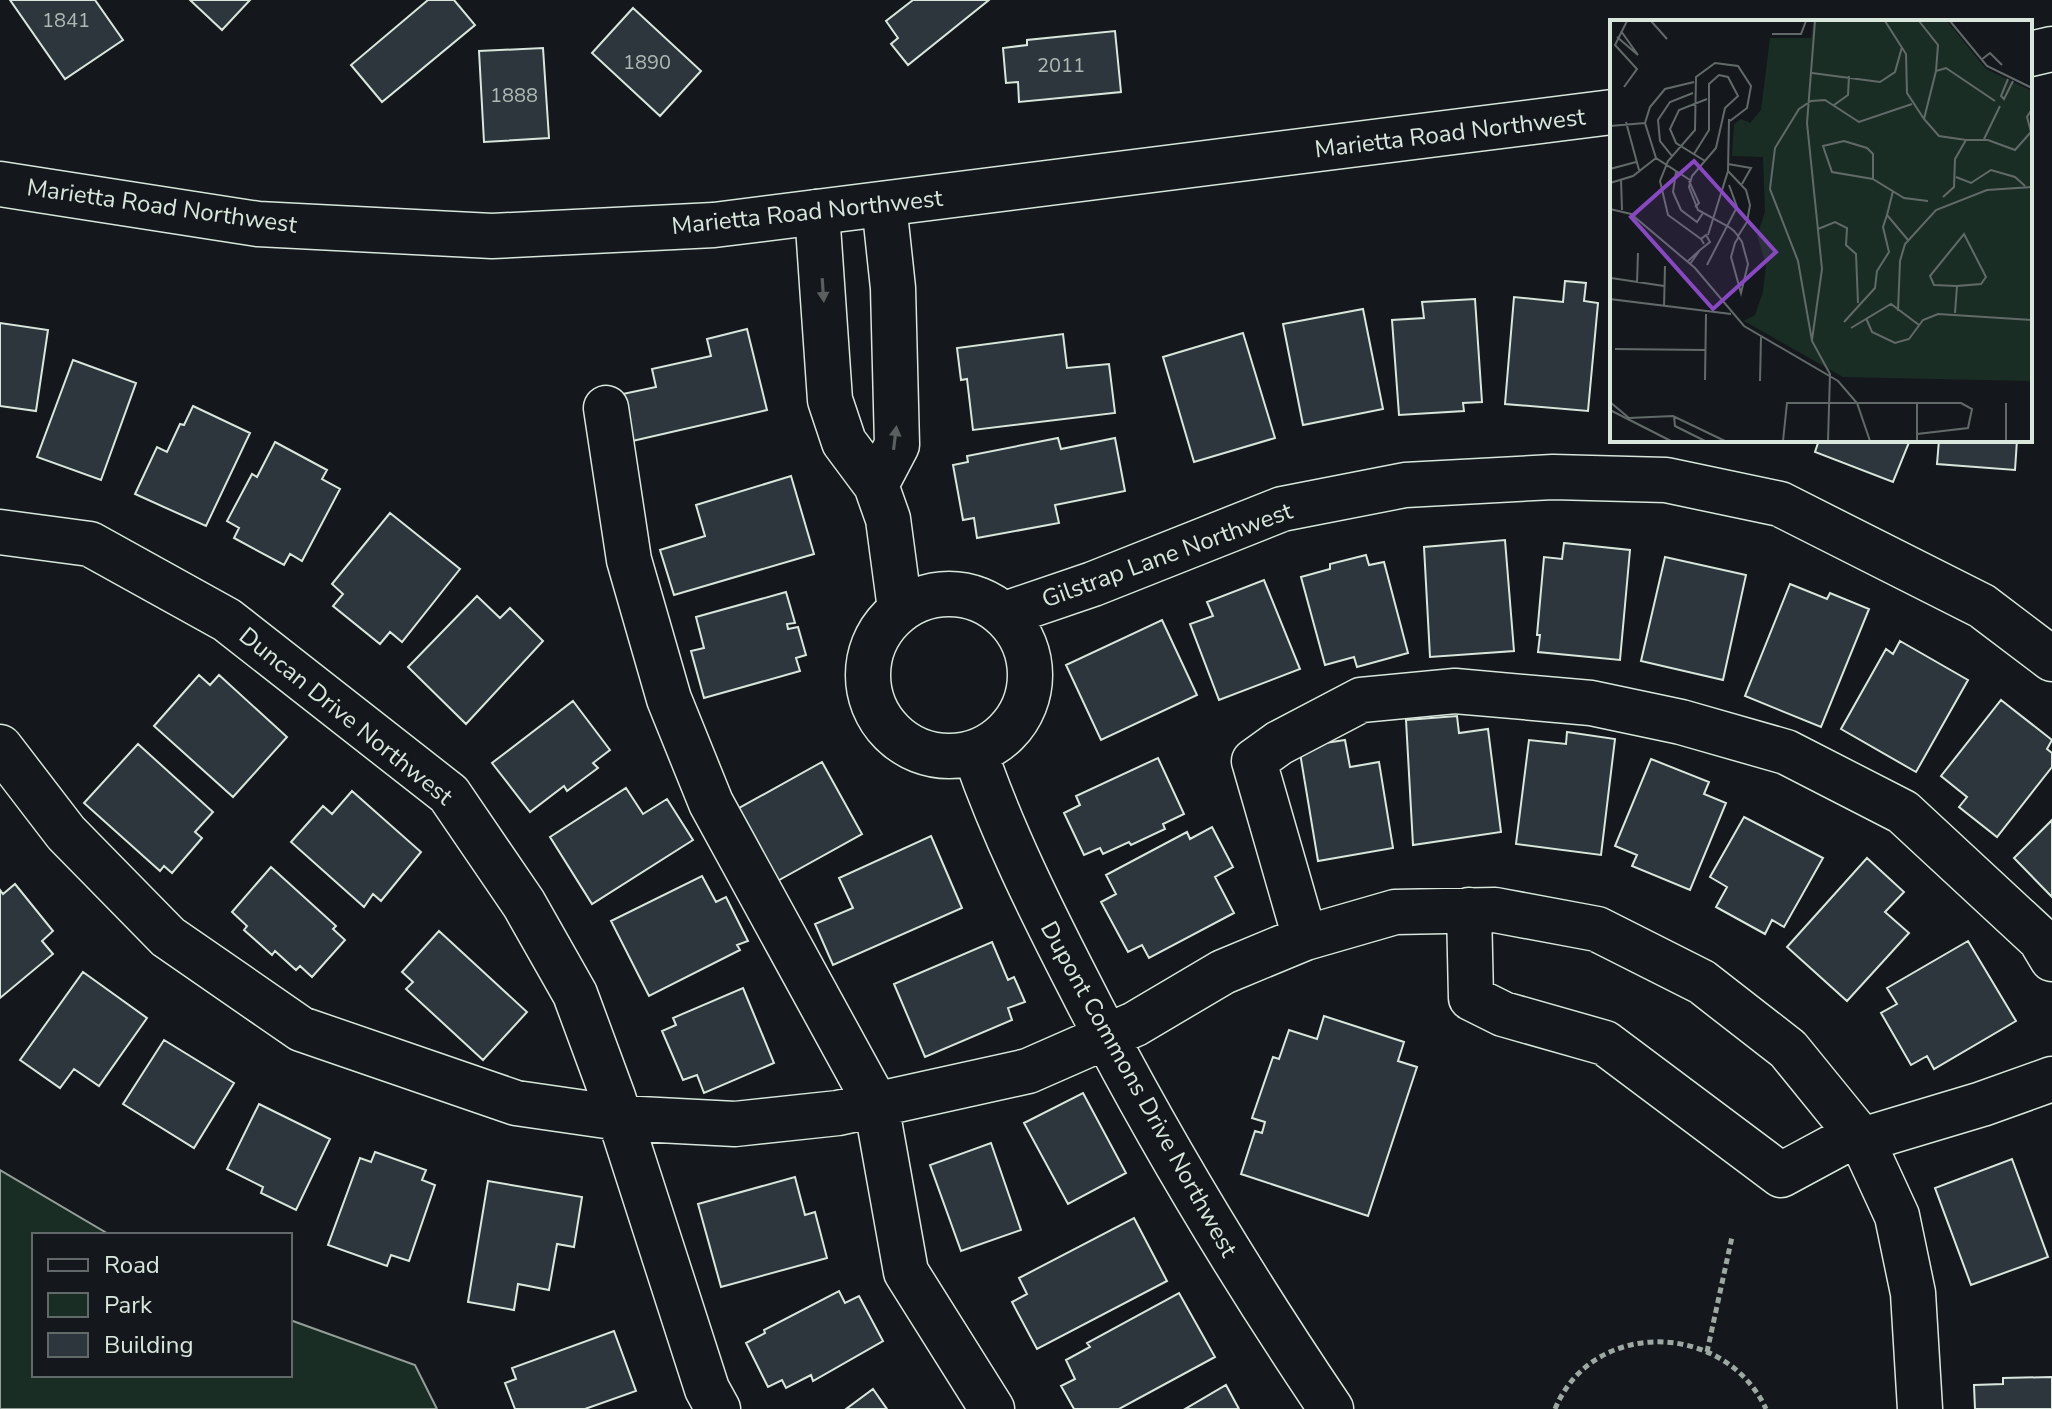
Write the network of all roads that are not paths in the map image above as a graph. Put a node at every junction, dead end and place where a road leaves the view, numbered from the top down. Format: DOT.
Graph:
graph roads {
  1 [pos="2052,49"];
  2 [pos="2032,54"];
  3 [pos="1610,112"];
  4 [pos="0,184"];
  5 [pos="884,204"];
  6 [pos="817,212"];
  7 [pos="606,408"];
  8 [pos="876,485"];
  9 [pos="0,532"];
  10 [pos="900,609"];
  11 [pos="1005,614"];
  12 [pos="2052,659"];
  13 [pos="0,747"];
  14 [pos="975,753"];
  15 [pos="1469,910"];
  16 [pos="1305,938"];
  17 [pos="2052,959"];
  18 [pos="1106,1037"];
  19 [pos="2052,1079"];
  20 [pos="876,1104"];
  21 [pos="620,1118"];
  22 [pos="1860,1137"];
  23 [pos="718,1409"];
  24 [pos="992,1409"];
  25 [pos="1331,1409"];
  26 [pos="1920,1409"];
  1 -- 2 [label="street"];
  3 -- 5 [label="street, Marietta Road Northwest"];
  4 -- 6 [label="street, Marietta Road Northwest"];
  5 -- 6 [label="street, Marietta Road Northwest"];
  8 -- 5 [label="street, one-way"];
  6 -- 8 [label="street, one-way"];
  7 -- 20 [label="street"];
  8 -- 10 [label="street"];
  9 -- 21 [label="street, Duncan Drive Northwest"];
  10 -- 11 [label="street"];
  10 -- 14 [label="street"];
  11 -- 12 [label="street, Gilstrap Lane Northwest"];
  11 -- 14 [label="street"];
  13 -- 21 [label="street"];
  14 -- 18 [label="street, Dupont Commons Drive Northwest"];
  15 -- 16 [label="street"];
  15 -- 22 [label="street"];
  15 -- 22 [label="street"];
  16 -- 17 [label="street"];
  16 -- 18 [label="street"];
  18 -- 20 [label="street"];
  18 -- 25 [label="street, Dupont Commons Drive Northwest"];
  19 -- 22 [label="street"];
  20 -- 21 [label="street"];
  20 -- 24 [label="street"];
  21 -- 23 [label="street, Duncan Drive Northwest"];
  22 -- 26 [label="street"];
}
